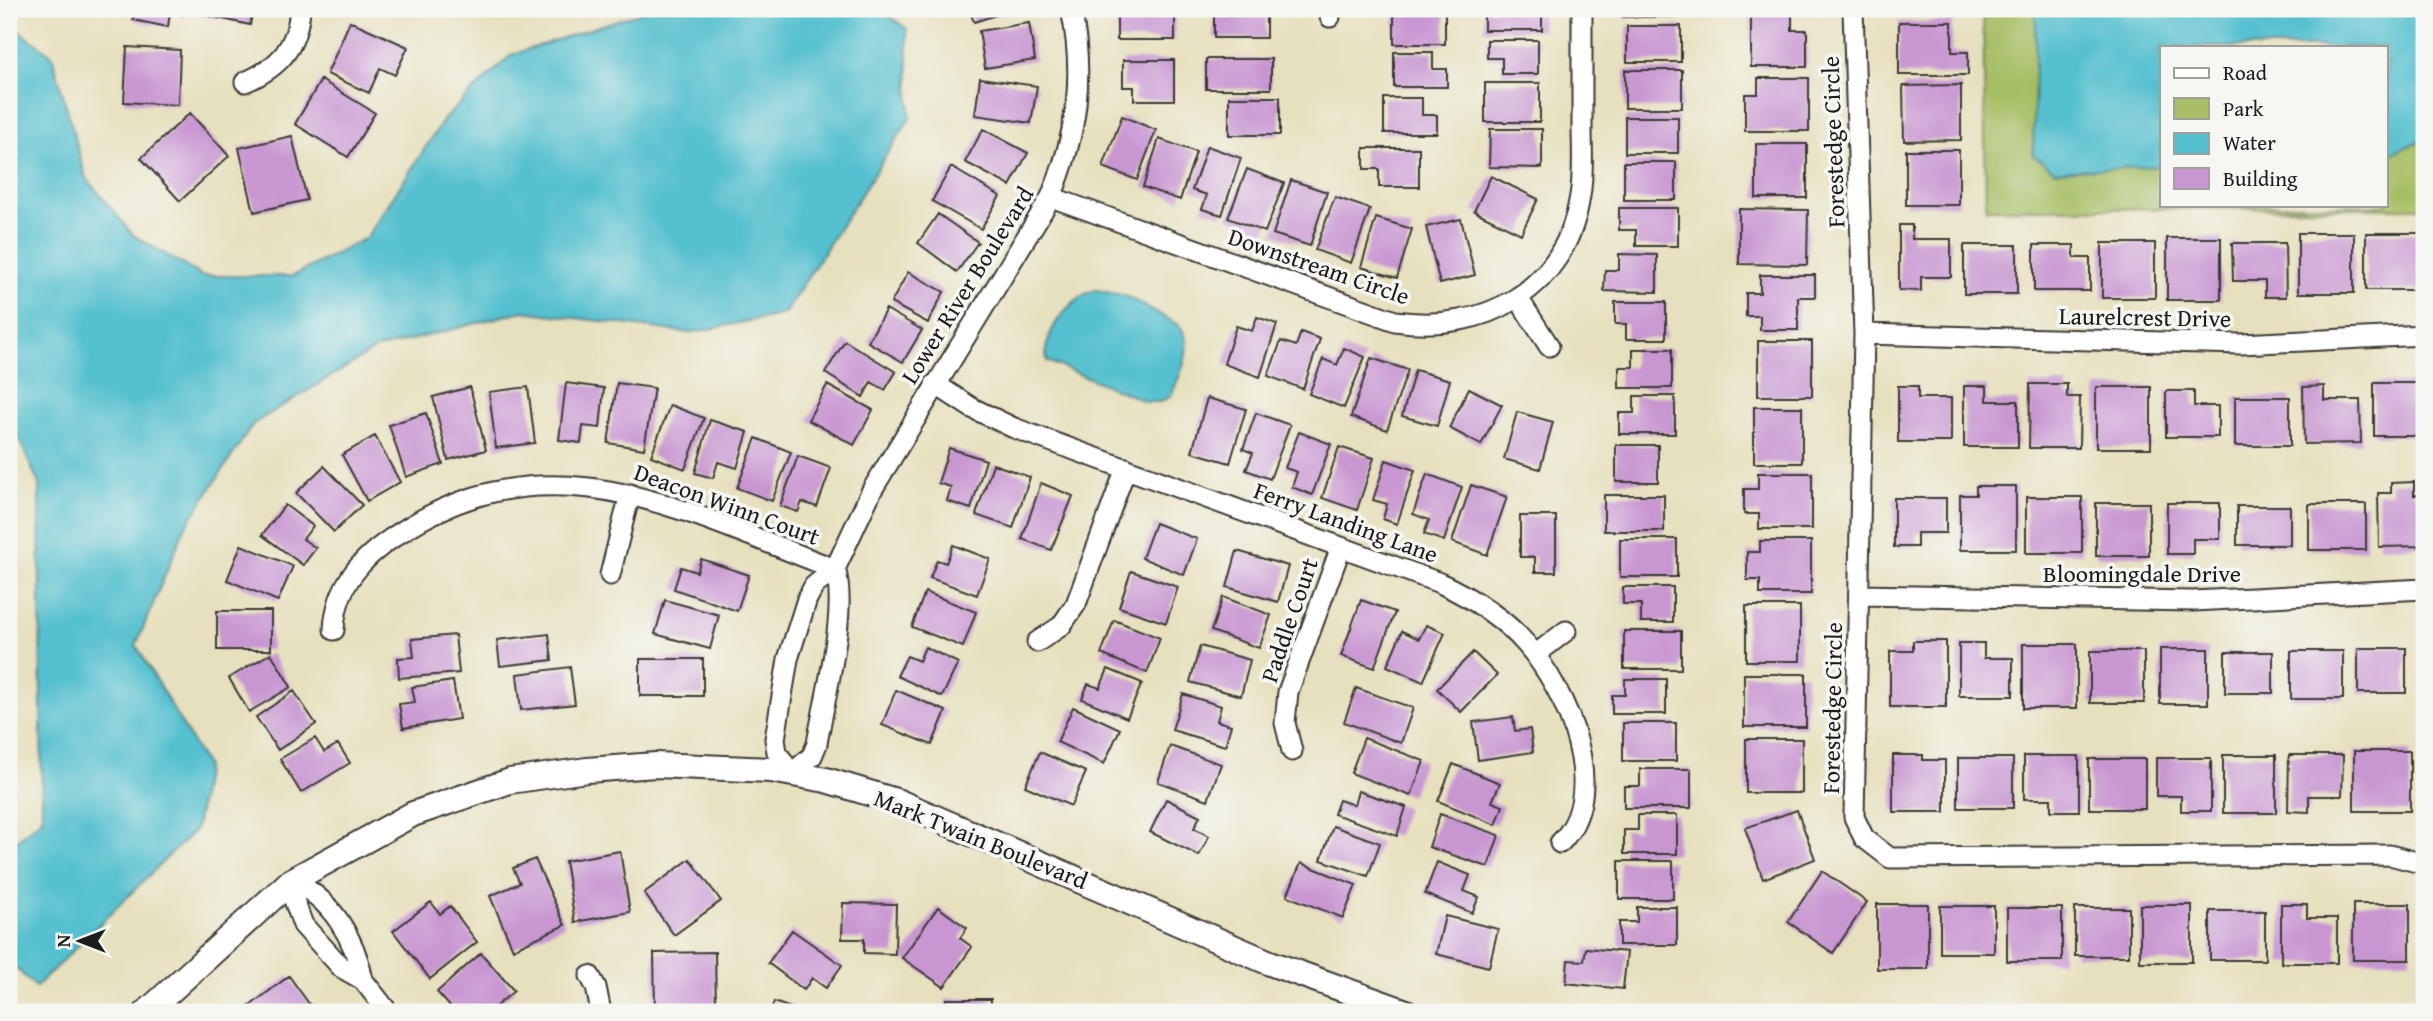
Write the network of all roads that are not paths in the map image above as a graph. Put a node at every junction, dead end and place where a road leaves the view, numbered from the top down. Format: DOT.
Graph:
graph roads {
  1 [pos="300,9"];
  2 [pos="1071,9"];
  3 [pos="1583,9"];
  4 [pos="1853,9"];
  5 [pos="246,82"];
  6 [pos="1051,197"];
  7 [pos="1518,298"];
  8 [pos="1864,334"];
  9 [pos="2424,335"];
  10 [pos="1549,346"];
  11 [pos="935,384"];
  12 [pos="1126,468"];
  13 [pos="630,494"];
  14 [pos="1341,547"];
  15 [pos="835,569"];
  16 [pos="610,575"];
  17 [pos="2424,589"];
  18 [pos="1859,594"];
  19 [pos="334,630"];
  20 [pos="1566,631"];
  21 [pos="1037,642"];
  22 [pos="1535,655"];
  23 [pos="1292,751"];
  24 [pos="791,774"];
  25 [pos="1560,843"];
  26 [pos="2424,864"];
  27 [pos="291,881"];
  28 [pos="590,976"];
  29 [pos="363,980"];
  30 [pos="147,1012"];
  31 [pos="388,1012"];
  32 [pos="601,1012"];
  33 [pos="1406,1012"];
  1 -- 5 [label="street"];
  2 -- 6 [label="street, Lower River Boulevard"];
  3 -- 7 [label="street, Downstream Circle"];
  4 -- 8 [label="street, Forestedge Circle"];
  6 -- 7 [label="street, Downstream Circle"];
  6 -- 11 [label="street, Lower River Boulevard"];
  7 -- 10 [label="street"];
  8 -- 9 [label="street, Laurelcrest Drive"];
  8 -- 18 [label="street, Forestedge Circle"];
  11 -- 12 [label="street, Ferry Landing Lane"];
  11 -- 15 [label="street, Lower River Boulevard"];
  12 -- 14 [label="street, Ferry Landing Lane"];
  12 -- 21 [label="street"];
  13 -- 15 [label="street, Deacon Winn Court"];
  13 -- 16 [label="street"];
  13 -- 19 [label="street, Deacon Winn Court"];
  14 -- 22 [label="street, Ferry Landing Lane"];
  14 -- 23 [label="street, Paddle Court"];
  15 -- 24 [label="street"];
  15 -- 24 [label="street, Lower River Boulevard"];
  17 -- 18 [label="street, Bloomingdale Drive"];
  18 -- 26 [label="street, Forestedge Circle"];
  20 -- 22 [label="street"];
  22 -- 25 [label="street, Ferry Landing Lane"];
  24 -- 27 [label="street, Mark Twain Boulevard"];
  24 -- 33 [label="street, Mark Twain Boulevard"];
  27 -- 29 [label="street"];
  27 -- 29 [label="street"];
  27 -- 30 [label="street, Mark Twain Boulevard"];
  28 -- 32 [label="street"];
  29 -- 31 [label="street"];
}
